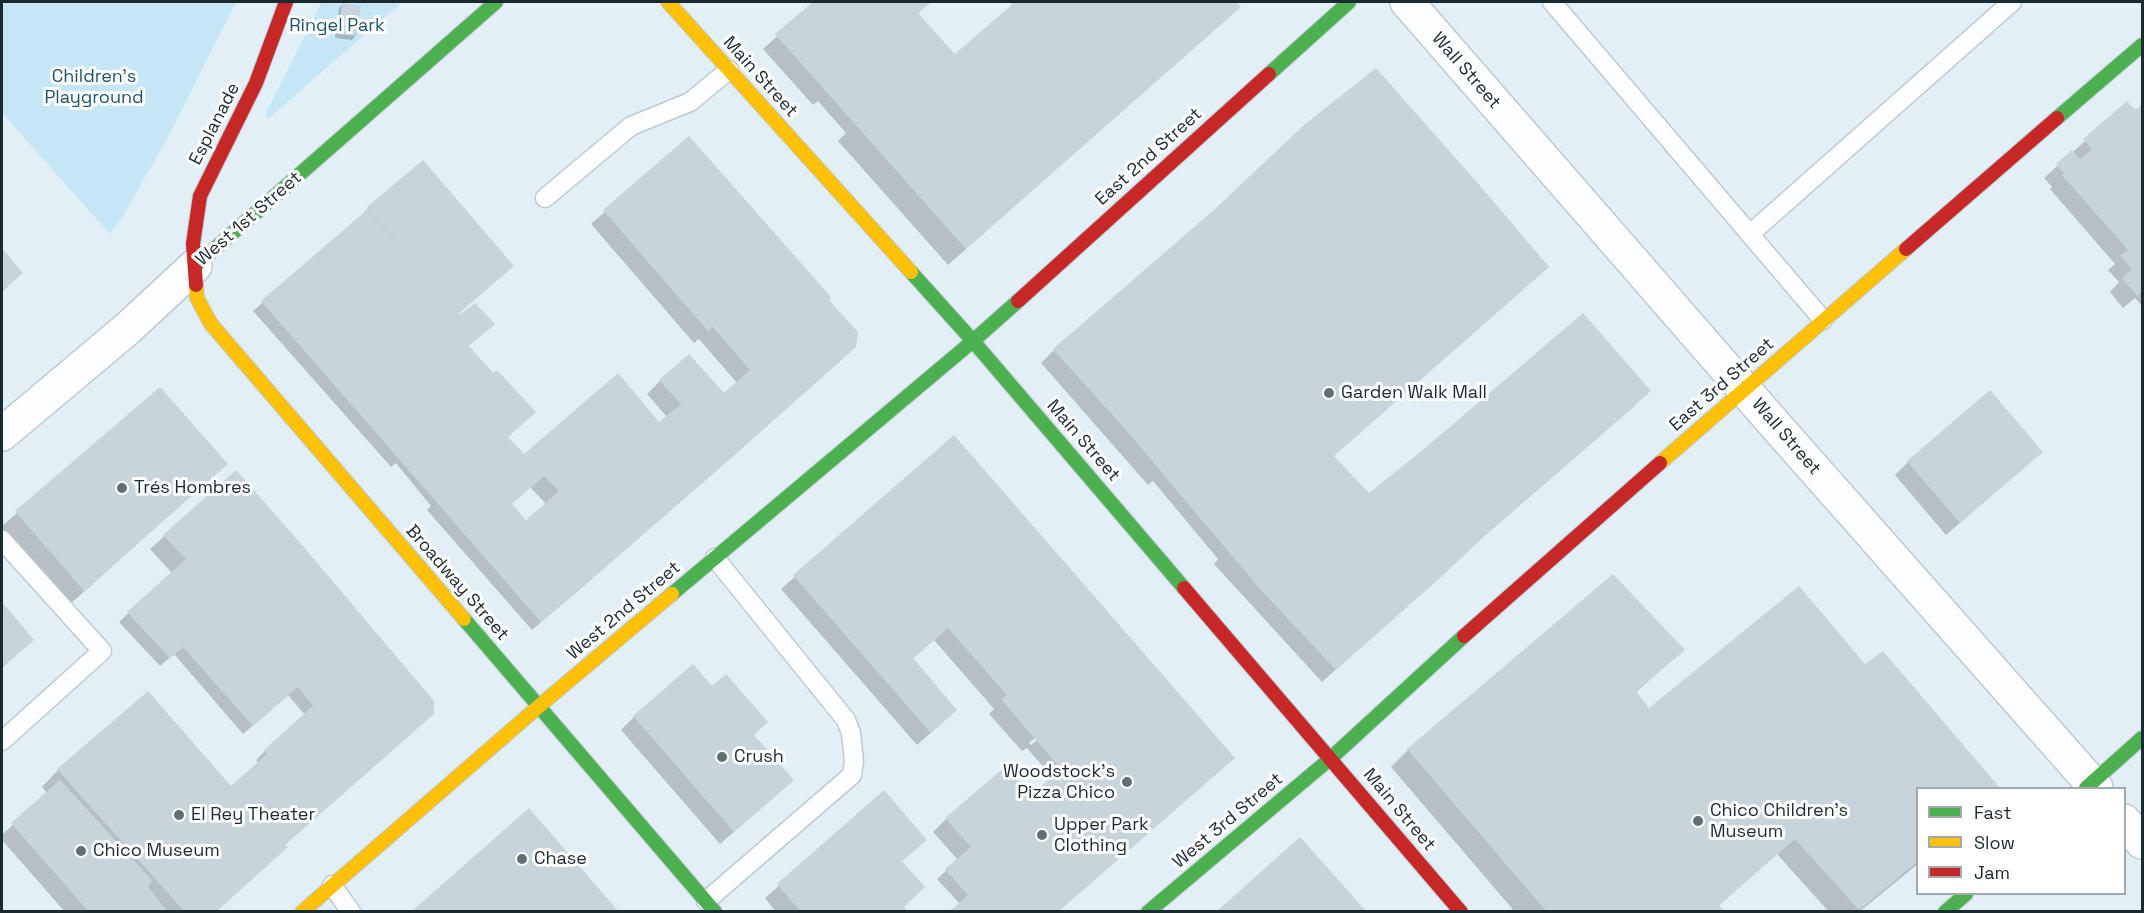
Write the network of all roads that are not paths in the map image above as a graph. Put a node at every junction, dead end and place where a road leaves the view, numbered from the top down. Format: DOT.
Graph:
graph roads {
  1 [pos="286,2"];
  2 [pos="496,2"];
  3 [pos="668,2"];
  4 [pos="1349,2"];
  5 [pos="1407,2"];
  6 [pos="1552,2"];
  7 [pos="2012,2"];
  8 [pos="2142,45"];
  9 [pos="729,70"];
  10 [pos="545,198"];
  11 [pos="1750,234"];
  12 [pos="195,266"];
  13 [pos="1823,320"];
  14 [pos="973,341"];
  15 [pos="1744,389"];
  16 [pos="2,434"];
  17 [pos="2,540"];
  18 [pos="715,558"];
  19 [pos="538,706"];
  20 [pos="2142,738"];
  21 [pos="2,741"];
  22 [pos="1331,758"];
  23 [pos="2092,787"];
  24 [pos="2126,823"];
  25 [pos="2142,842"];
  26 [pos="333,885"];
  27 [pos="1965,895"];
  28 [pos="710,907"];
  29 [pos="302,912"];
  30 [pos="351,912"];
  31 [pos="1148,912"];
  32 [pos="1461,912"];
  33 [pos="1945,912"];
  1 -- 12 [label="street, Esplanade"];
  2 -- 12 [label="street, West 1st Street"];
  3 -- 9 [label="street, Main Street"];
  4 -- 14 [label="street, East 2nd Street"];
  5 -- 15 [label="street, Wall Street"];
  6 -- 11 [label="lane"];
  7 -- 11 [label="lane"];
  8 -- 13 [label="street, East 3rd Street"];
  9 -- 10 [label="lane"];
  9 -- 14 [label="street, Main Street"];
  11 -- 13 [label="lane"];
  12 -- 16 [label="street, West 1st Street"];
  12 -- 19 [label="street, Broadway Street"];
  13 -- 15 [label="street, East 3rd Street"];
  14 -- 18 [label="street, West 2nd Street"];
  14 -- 22 [label="street, Main Street"];
  15 -- 22 [label="street, East 3rd Street"];
  15 -- 23 [label="street, Wall Street"];
  17 -- 21 [label="lane"];
  18 -- 19 [label="street, West 2nd Street"];
  18 -- 28 [label="lane"];
  19 -- 26 [label="street, West 2nd Street"];
  19 -- 28 [label="street, Broadway Street"];
  20 -- 23 [label="street"];
  22 -- 31 [label="street, West 3rd Street"];
  22 -- 32 [label="street, Main Street"];
  24 -- 25 [label="street"];
  26 -- 29 [label="street, West 2nd Street"];
  26 -- 30 [label="lane"];
  27 -- 33 [label="street"];
}
